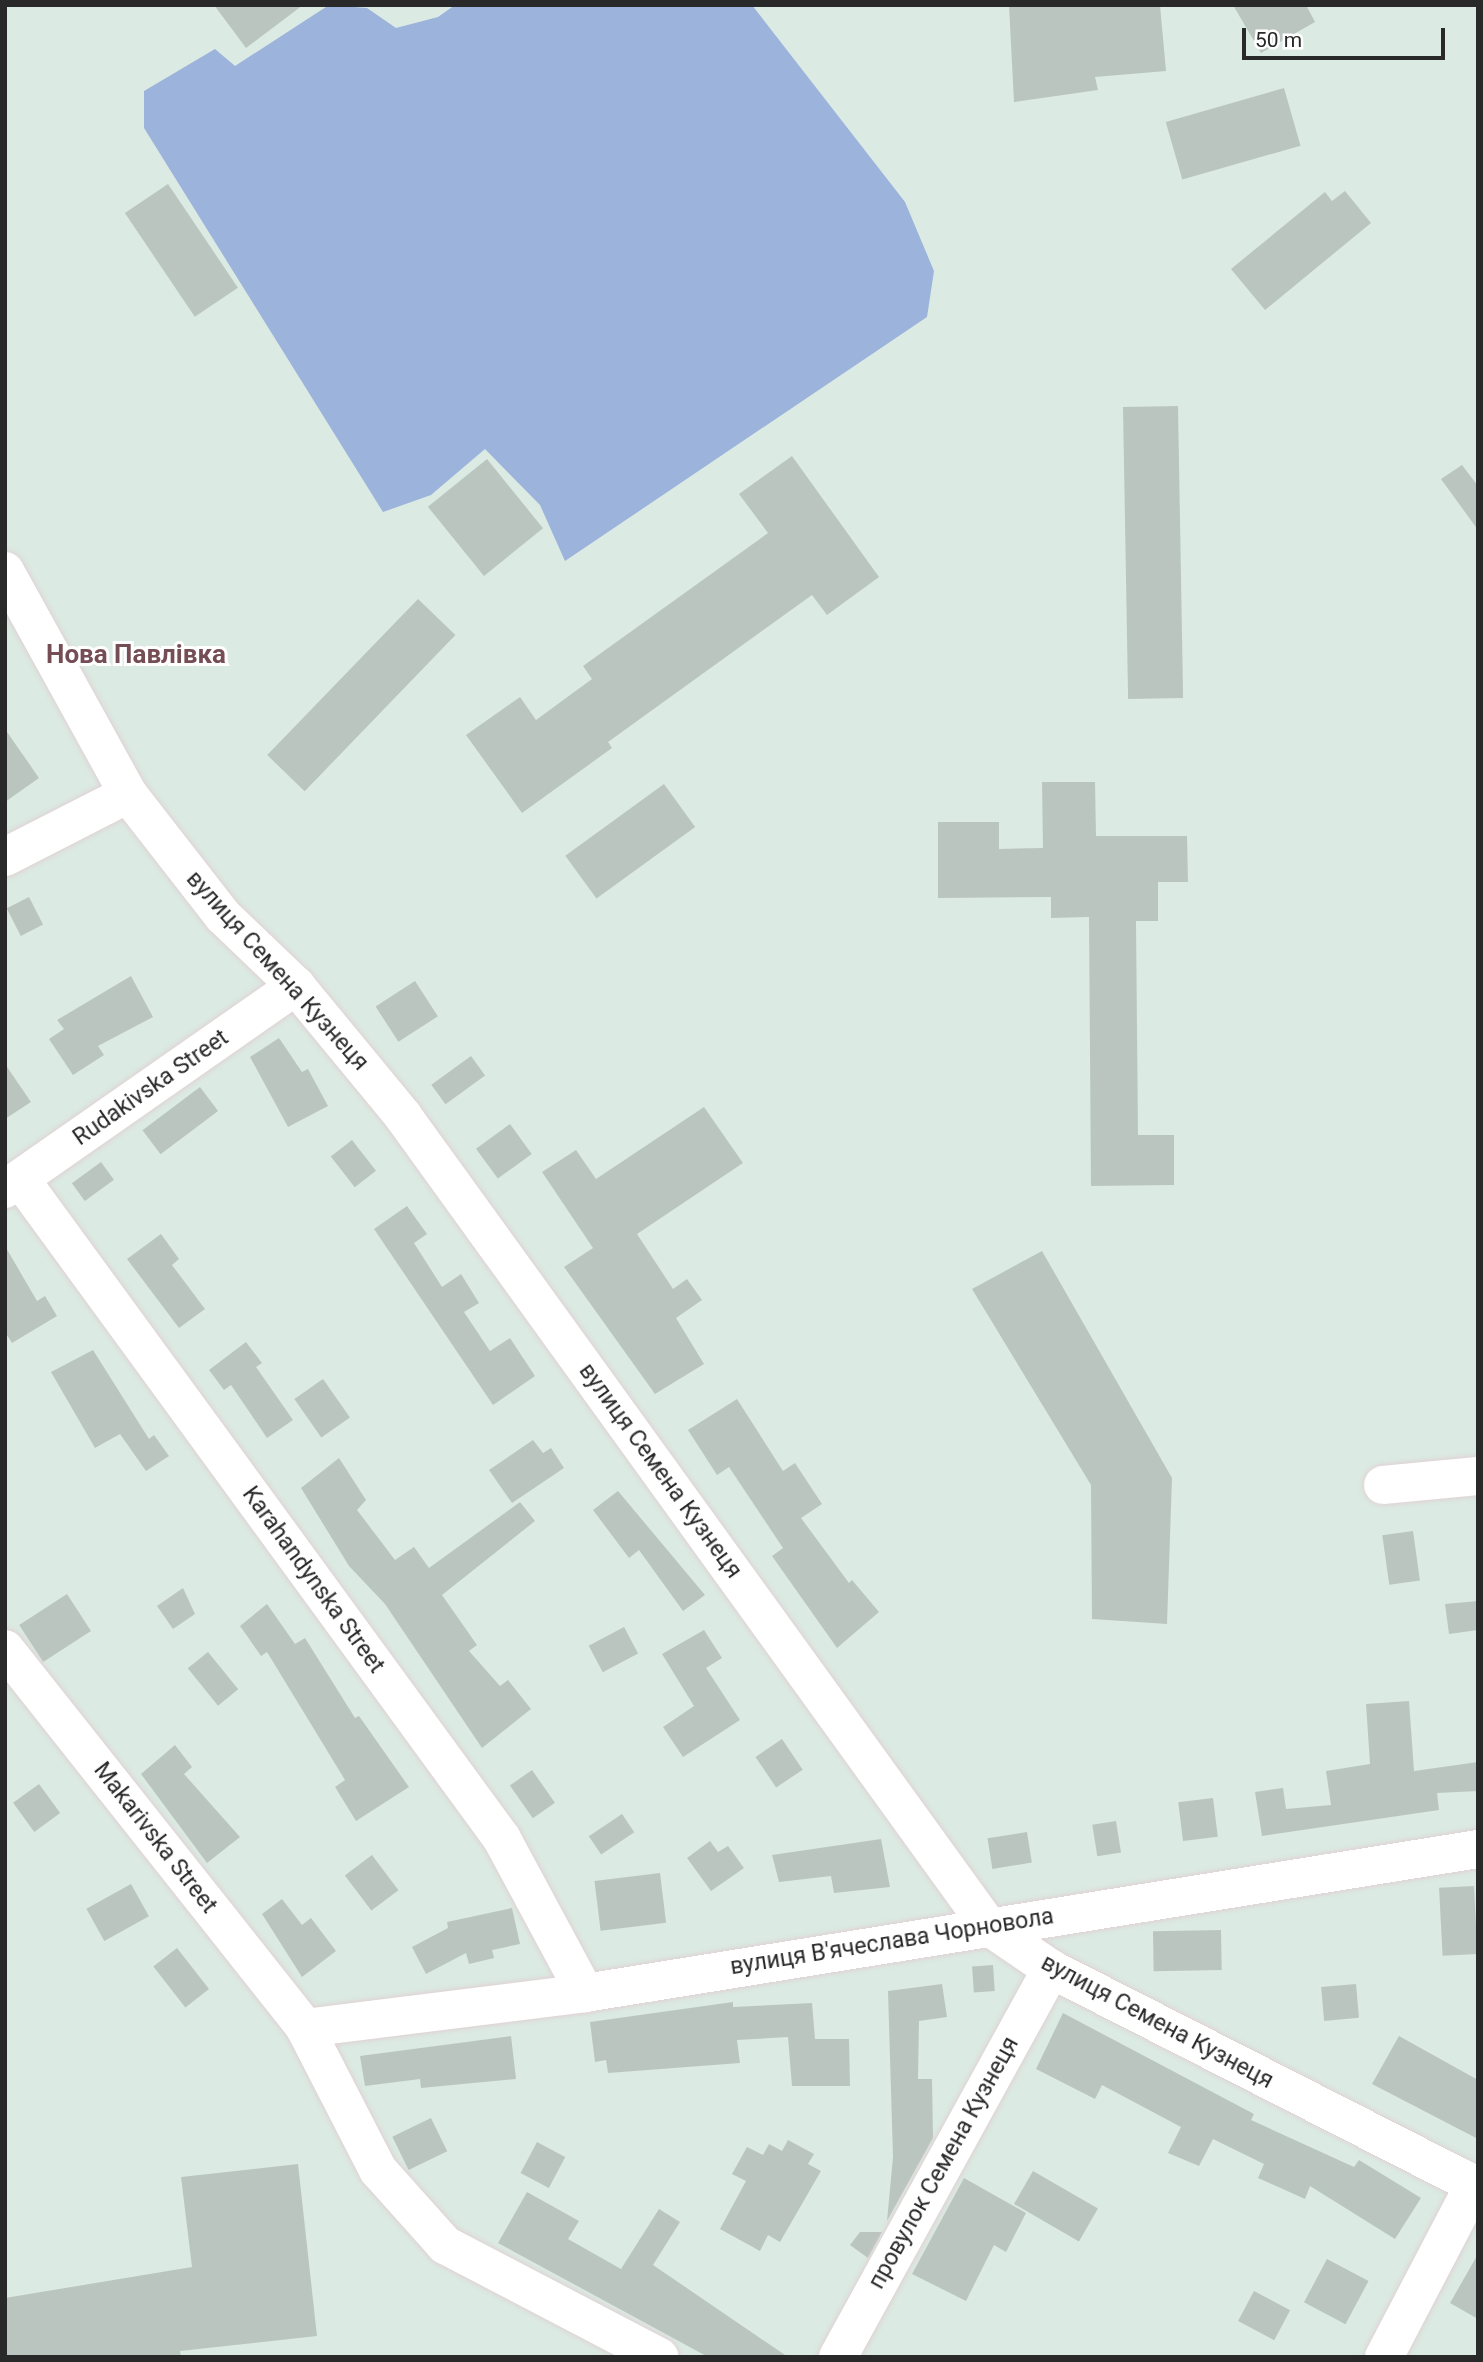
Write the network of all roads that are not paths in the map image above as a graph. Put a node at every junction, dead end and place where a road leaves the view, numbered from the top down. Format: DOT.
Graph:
graph roads {
  1 [pos="5,571"];
  2 [pos="128,794"];
  3 [pos="5,857"];
  4 [pos="296,986"];
  5 [pos="13,1185"];
  6 [pos="1478,1476"];
  7 [pos="1383,1485"];
  8 [pos="5,1649"];
  9 [pos="1478,1849"];
  10 [pos="988,1926"];
  11 [pos="1051,1969"];
  12 [pos="585,1993"];
  13 [pos="305,2028"];
  14 [pos="1476,2186"];
  15 [pos="659,2357"];
  16 [pos="838,2357"];
  17 [pos="1384,2357"];
  1 -- 2 [label="street, вулиця Семена Кузнеця"];
  2 -- 3 [label="street"];
  2 -- 4 [label="street, вулиця Семена Кузнеця"];
  4 -- 5 [label="street, Rudakivska Street"];
  4 -- 10 [label="street, вулиця Семена Кузнеця"];
  5 -- 12 [label="street, Karahandynska Street"];
  6 -- 7 [label="street"];
  8 -- 13 [label="street, Makarivska Street"];
  9 -- 10 [label="street, вулиця В'ячеслава Чорновола"];
  10 -- 11 [label="street, вулиця Семена Кузнеця"];
  10 -- 12 [label="street, вулиця В'ячеслава Чорновола"];
  11 -- 14 [label="street, вулиця Семена Кузнеця"];
  11 -- 16 [label="street, провулок Семена Кузнеця"];
  12 -- 13 [label="street, вулиця В'ячеслава Чорновола"];
  13 -- 15 [label="street, Makarivska Street"];
  14 -- 17 [label="street"];
}
